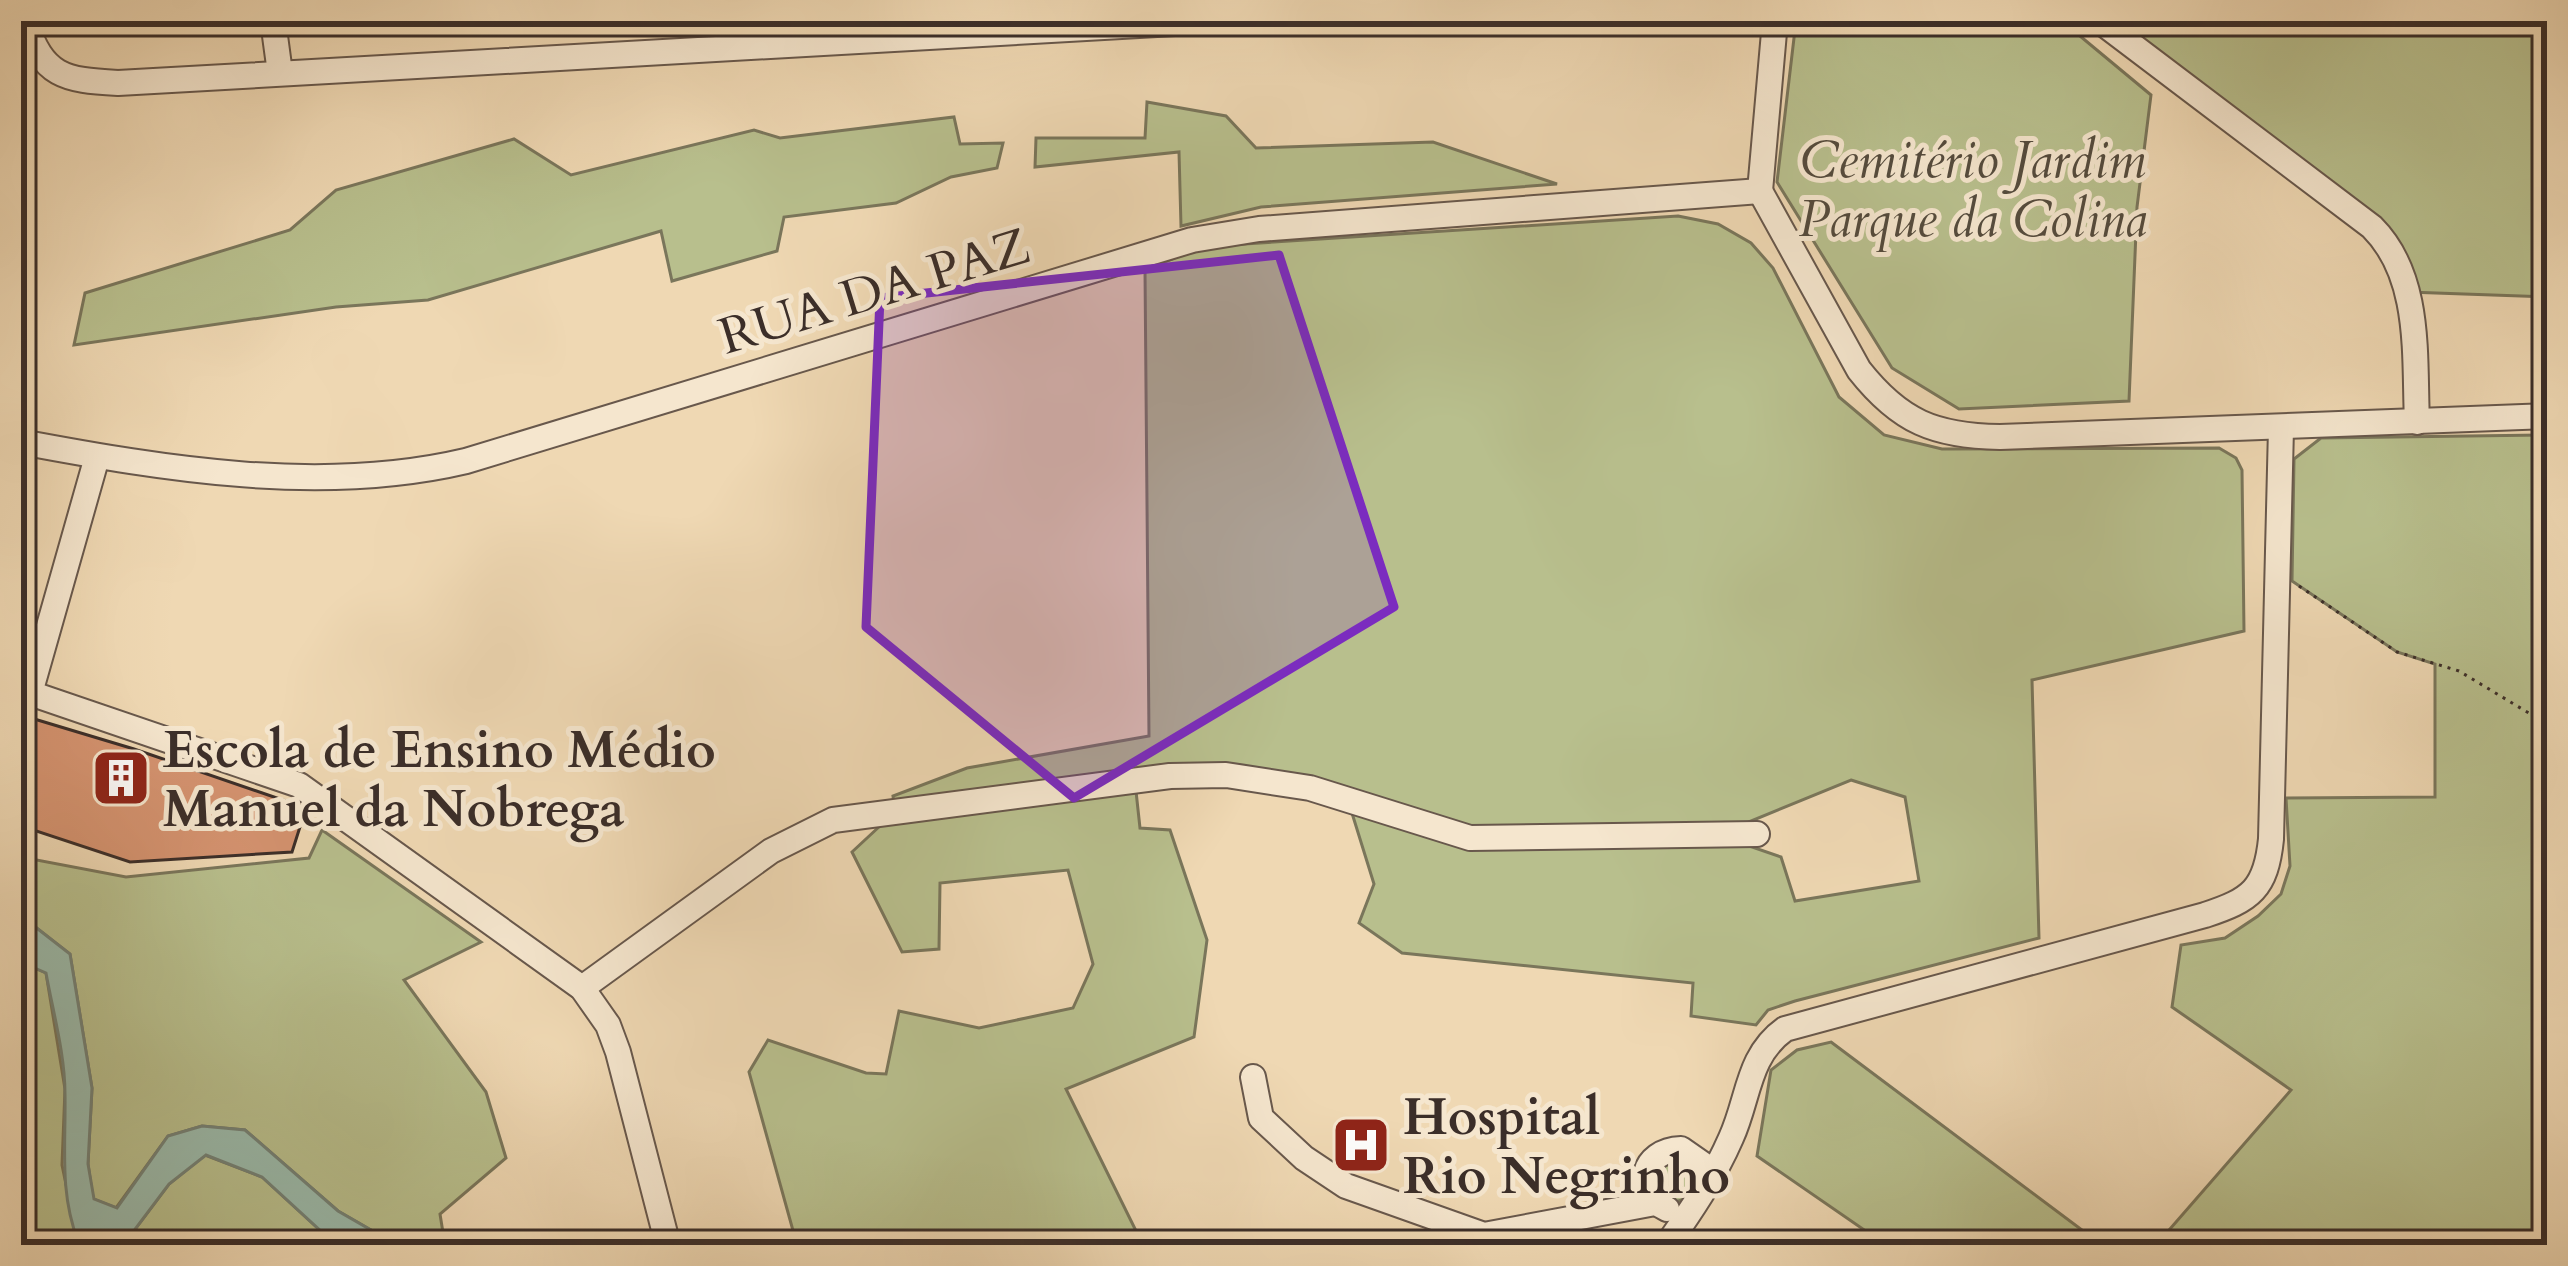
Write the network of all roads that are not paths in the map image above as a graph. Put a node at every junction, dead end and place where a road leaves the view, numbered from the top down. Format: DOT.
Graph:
graph roads {
  1 [pos="25,21"];
  2 [pos="273,21"];
  3 [pos="1210,21"];
  4 [pos="1775,21"];
  5 [pos="2099,21"];
  6 [pos="280,73"];
  7 [pos="1760,191"];
  8 [pos="2547,416"];
  9 [pos="2417,422"];
  10 [pos="2281,428"];
  11 [pos="21,442"];
  12 [pos="97,457"];
  13 [pos="26,692"];
  14 [pos="1757,834"];
  15 [pos="582,988"];
  16 [pos="1253,1077"];
  17 [pos="1714,1172"];
  18 [pos="1655,1203"];
  19 [pos="1688,1215"];
  20 [pos="668,1245"];
  21 [pos="1667,1245"];
  1 -- 6 [label="street"];
  2 -- 6 [label="street"];
  3 -- 6 [label="street"];
  4 -- 7 [label="street"];
  5 -- 9 [label="street"];
  7 -- 10 [label="street"];
  7 -- 12 [label="street, RUA DA PAZ"];
  8 -- 9 [label="street"];
  9 -- 10 [label="street"];
  10 -- 17 [label="street"];
  11 -- 12 [label="street, RUA DA PAZ"];
  12 -- 13 [label="street"];
  13 -- 15 [label="street"];
  14 -- 15 [label="street"];
  15 -- 20 [label="street"];
  16 -- 18 [label="street"];
  17 -- 18 [label="street"];
  17 -- 19 [label="street"];
  18 -- 19 [label="street"];
  19 -- 21 [label="street"];
}
